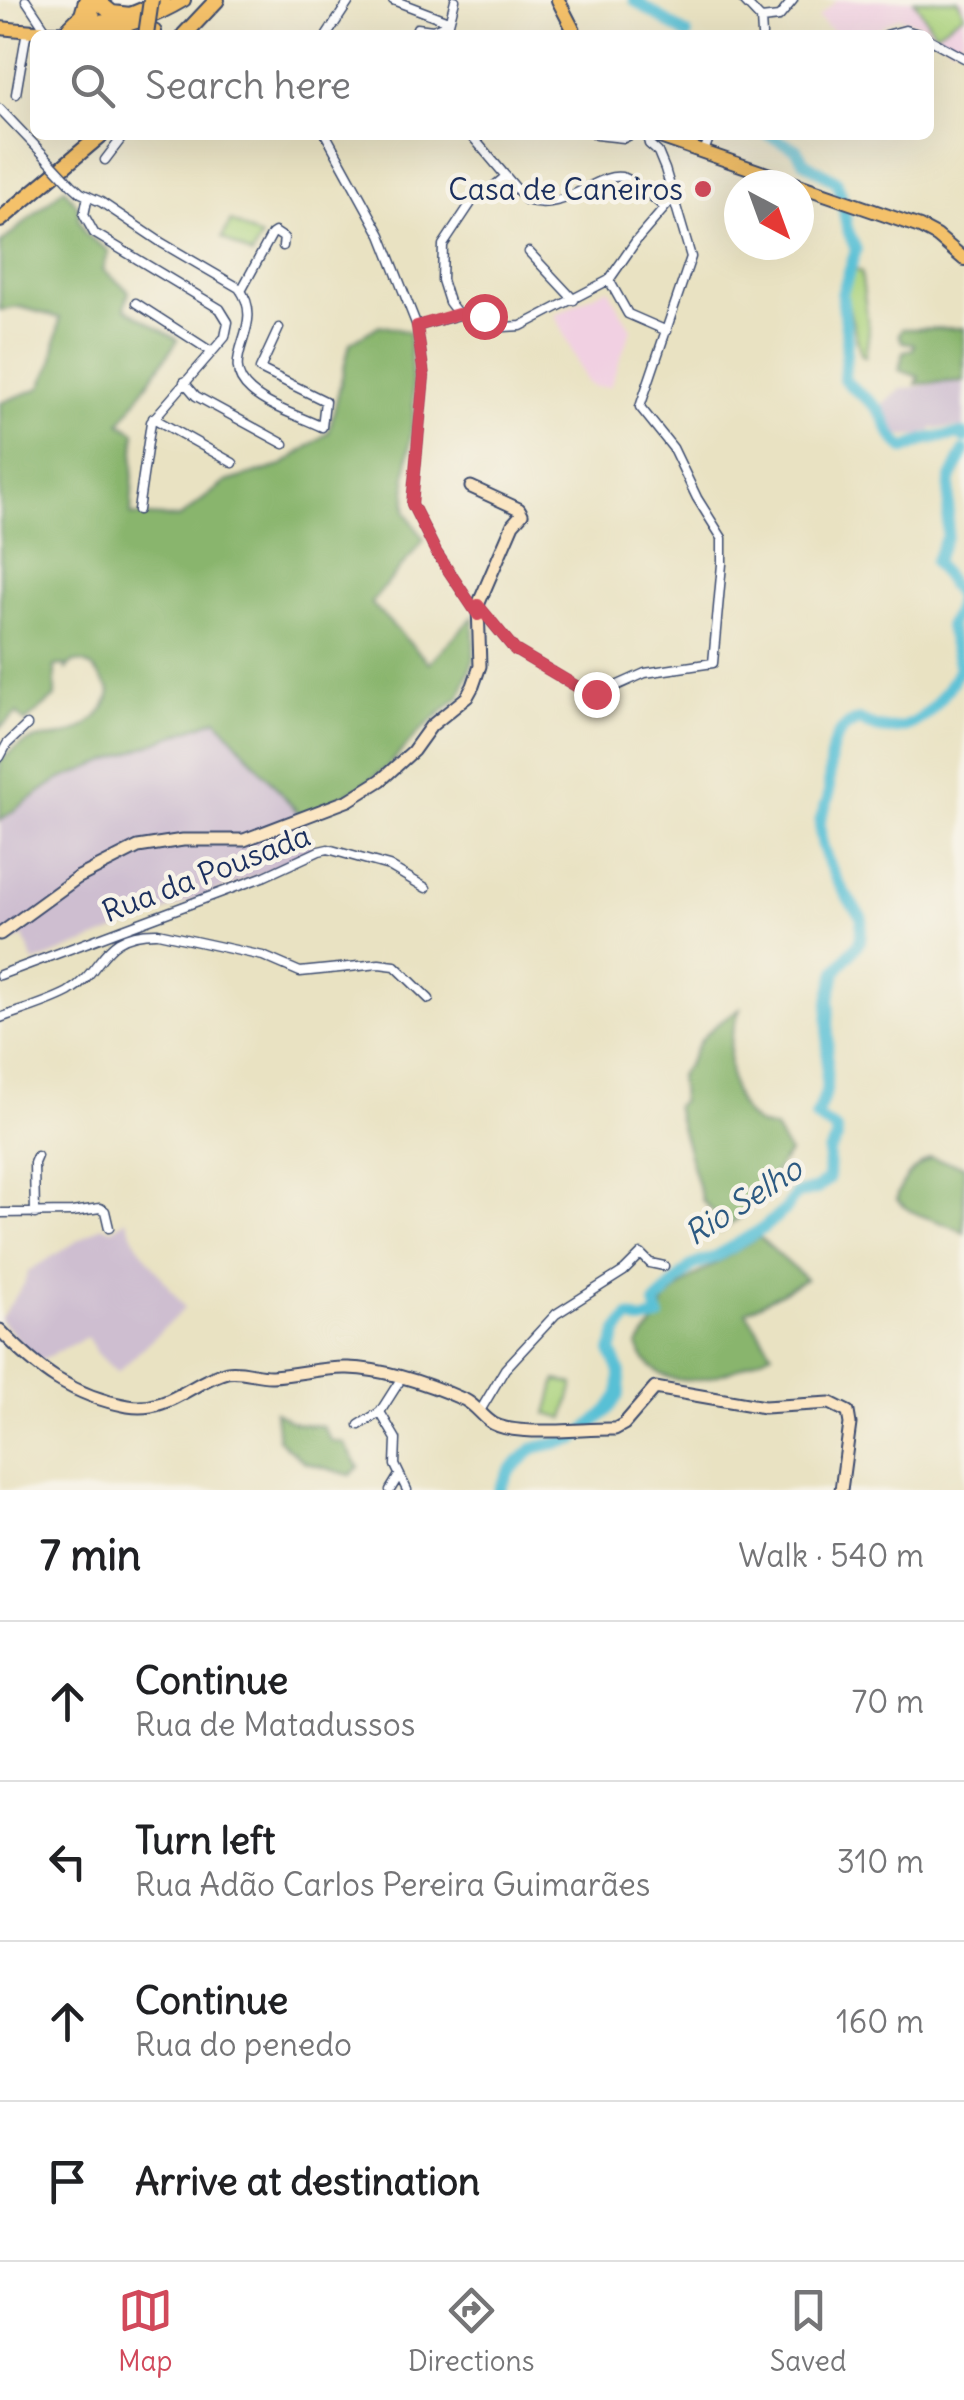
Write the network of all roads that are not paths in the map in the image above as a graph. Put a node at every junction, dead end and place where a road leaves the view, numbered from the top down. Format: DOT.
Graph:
graph roads {
  1 [pos="26,0"];
  2 [pos="87,0"];
  3 [pos="96,0"];
  4 [pos="158,0"];
  5 [pos="184,0"];
  6 [pos="218,0"];
  7 [pos="350,0"];
  8 [pos="393,0"];
  9 [pos="455,0"];
  10 [pos="558,0"];
  11 [pos="743,0"];
  12 [pos="793,0"];
  13 [pos="131,15"];
  14 [pos="761,18"];
  15 [pos="448,23"];
  16 [pos="94,24"];
  17 [pos="70,27"];
  18 [pos="0,28"];
  19 [pos="118,28"];
  20 [pos="27,30"];
  21 [pos="30,30"];
  22 [pos="46,30"];
  23 [pos="59,30"];
  24 [pos="104,30"];
  25 [pos="152,30"];
  26 [pos="189,30"];
  27 [pos="330,30"];
  28 [pos="434,30"];
  29 [pos="447,30"];
  30 [pos="573,30"];
  31 [pos="762,30"];
  32 [pos="934,41"];
  33 [pos="964,44"];
  34 [pos="961,56"];
  35 [pos="16,94"];
  36 [pos="0,109"];
  37 [pos="84,140"];
  38 [pos="95,140"];
  39 [pos="120,140"];
  40 [pos="329,140"];
  41 [pos="475,140"];
  42 [pos="650,140"];
  43 [pos="667,140"];
  44 [pos="708,140"];
  45 [pos="704,152"];
  46 [pos="104,160"];
  47 [pos="505,177"];
  48 [pos="88,196"];
  49 [pos="674,197"];
  50 [pos="664,207"];
  51 [pos="0,211"];
  52 [pos="0,220"];
  53 [pos="283,246"];
  54 [pos="529,252"];
  55 [pos="964,259"];
  56 [pos="609,280"];
  57 [pos="242,291"];
  58 [pos="574,300"];
  59 [pos="136,304"];
  60 [pos="458,314"];
  61 [pos="417,326"];
  62 [pos="279,328"];
  63 [pos="667,331"];
  64 [pos="212,352"];
  65 [pos="184,382"];
  66 [pos="153,418"];
  67 [pos="284,444"];
  68 [pos="233,464"];
  69 [pos="471,487"];
  70 [pos="138,510"];
  71 [pos="478,610"];
  72 [pos="27,725"];
  73 [pos="0,756"];
  74 [pos="426,888"];
  75 [pos="0,934"];
  76 [pos="0,975"];
  77 [pos="429,999"];
  78 [pos="0,1018"];
  79 [pos="37,1156"];
  80 [pos="0,1212"];
  81 [pos="35,1214"];
  82 [pos="108,1228"];
  83 [pos="664,1266"];
  84 [pos="0,1330"];
  85 [pos="401,1379"];
  86 [pos="480,1411"];
  87 [pos="380,1412"];
  88 [pos="359,1425"];
  89 [pos="398,1477"];
  90 [pos="390,1490"];
  91 [pos="407,1490"];
  92 [pos="841,1490"];
  1 -- 22 [label="street"];
  2 -- 16 [label="highway"];
  2 -- 17 [label="highway"];
  3 -- 13 [label="highway"];
  4 -- 13 [label="main road"];
  4 -- 25 [label="highway, bridge"];
  5 -- 19 [label="main road"];
  6 -- 26 [label="highway"];
  7 -- 27 [label="street"];
  8 -- 15 [label="street"];
  9 -- 15 [label="street"];
  10 -- 30 [label="main road"];
  11 -- 14 [label="street"];
  12 -- 14 [label="street"];
  13 -- 16 [label="main road"];
  14 -- 31 [label="street"];
  15 -- 28 [label="street"];
  15 -- 29 [label="street"];
  16 -- 17 [label="main road"];
  16 -- 19 [label="highway"];
  17 -- 23 [label="main road"];
  18 -- 20 [label="main road"];
  19 -- 24 [label="main road"];
  20 -- 21 [label="main road"];
  20 -- 35 [label="street"];
  32 -- 34 [label="street"];
  33 -- 34 [label="street"];
  36 -- 48 [label="street, bridge"];
  37 -- 51 [label="highway"];
  38 -- 52 [label="highway"];
  39 -- 46 [label="street"];
  40 -- 61 [label="street"];
  41 -- 47 [label="street"];
  42 -- 49 [label="street"];
  43 -- 45 [label="main road"];
  44 -- 45 [label="street"];
  45 -- 55 [label="main road"];
  47 -- 50 [label="street"];
  47 -- 60 [label="street"];
  48 -- 57 [label="street"];
  48 -- 64 [label="street"];
  49 -- 50 [label="street"];
  49 -- 63 [label="street"];
  50 -- 56 [label="street"];
  53 -- 57 [label="street"];
  54 -- 58 [label="street"];
  56 -- 58 [label="street"];
  56 -- 63 [label="street"];
  57 -- 62 [label="street"];
  58 -- 60 [label="street"];
  59 -- 64 [label="street"];
  60 -- 61 [label="street"];
  61 -- 71 [label="street"];
  63 -- 71 [label="street"];
  64 -- 65 [label="street"];
  65 -- 66 [label="street"];
  65 -- 67 [label="street"];
  66 -- 68 [label="street"];
  66 -- 70 [label="street"];
  69 -- 71 [label="street"];
  71 -- 75 [label="street"];
  72 -- 73 [label="street"];
  74 -- 76 [label="street, Rua da Pousada"];
  77 -- 78 [label="street"];
  79 -- 81 [label="street"];
  80 -- 81 [label="street"];
  81 -- 82 [label="street"];
  83 -- 86 [label="street"];
  84 -- 85 [label="street"];
  85 -- 86 [label="street"];
  85 -- 87 [label="street"];
  86 -- 92 [label="street"];
  87 -- 88 [label="street"];
  87 -- 89 [label="street"];
  89 -- 90 [label="street"];
  89 -- 91 [label="street"];
}
